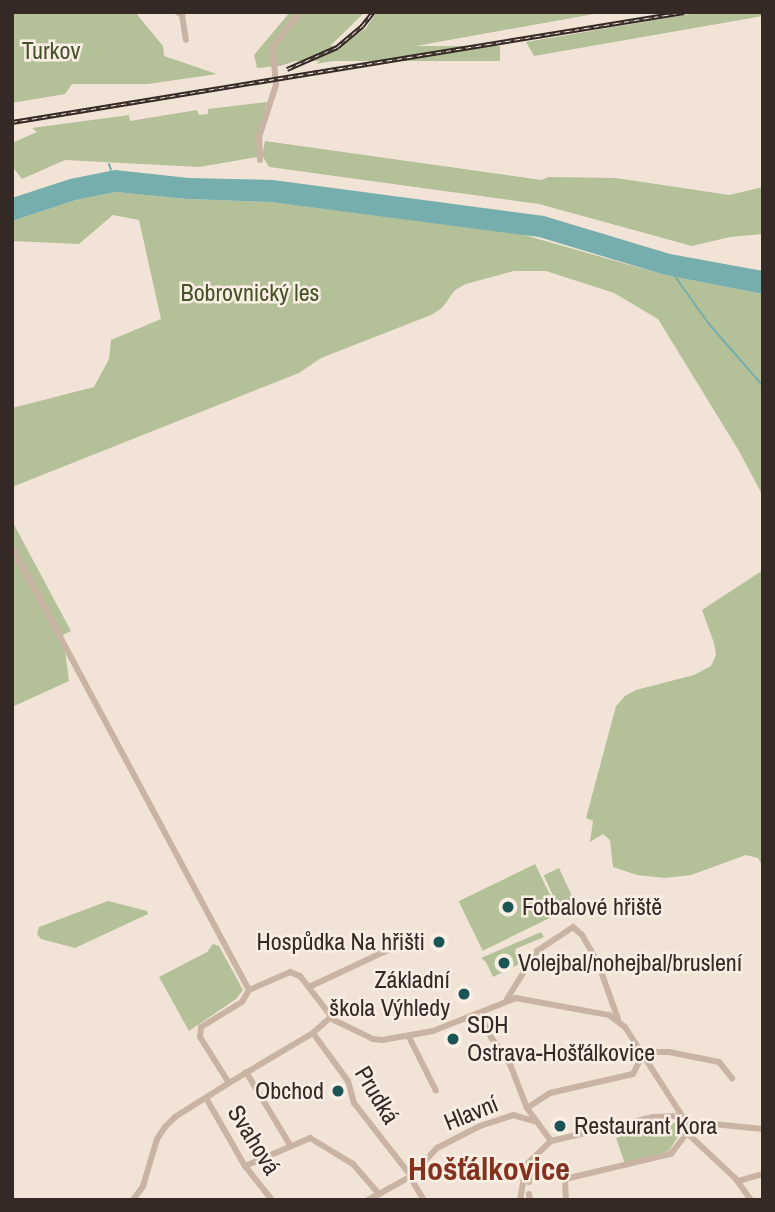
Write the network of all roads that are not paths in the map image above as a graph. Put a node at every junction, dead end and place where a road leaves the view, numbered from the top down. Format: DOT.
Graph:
graph roads {
  1 [pos="177,12"];
  2 [pos="300,12"];
  3 [pos="187,40"];
  4 [pos="260,160"];
  5 [pos="12,547"];
  6 [pos="422,934"];
  7 [pos="309,988"];
  8 [pos="249,990"];
  9 [pos="507,999"];
  10 [pos="479,1013"];
  11 [pos="331,1017"];
  12 [pos="618,1019"];
  13 [pos="313,1032"];
  14 [pos="409,1037"];
  15 [pos="641,1054"];
  16 [pos="246,1072"];
  17 [pos="732,1078"];
  18 [pos="229,1083"];
  19 [pos="436,1091"];
  20 [pos="206,1098"];
  21 [pos="527,1108"];
  22 [pos="680,1116"];
  23 [pos="534,1121"];
  24 [pos="688,1125"];
  25 [pos="763,1129"];
  26 [pos="687,1133"];
  27 [pos="551,1141"];
  28 [pos="290,1145"];
  29 [pos="245,1166"];
  30 [pos="763,1174"];
  31 [pos="410,1176"];
  32 [pos="738,1181"];
  33 [pos="379,1194"];
  34 [pos="133,1200"];
  35 [pos="272,1200"];
  36 [pos="368,1200"];
  37 [pos="424,1200"];
  38 [pos="520,1200"];
  39 [pos="566,1200"];
  40 [pos="751,1200"];
  1 -- 3 [label="street"];
  2 -- 4 [label="street"];
  5 -- 8 [label="street"];
  6 -- 7 [label="street"];
  7 -- 8 [label="street"];
  7 -- 11 [label="street"];
  8 -- 18 [label="street"];
  9 -- 10 [label="street"];
  9 -- 12 [label="street"];
  9 -- 12 [label="street"];
  10 -- 14 [label="street"];
  10 -- 21 [label="street"];
  11 -- 13 [label="street"];
  11 -- 14 [label="street"];
  12 -- 15 [label="street"];
  13 -- 16 [label="street"];
  13 -- 31 [label="street, Prudká"];
  14 -- 19 [label="street"];
  15 -- 17 [label="street"];
  15 -- 21 [label="street"];
  15 -- 22 [label="street"];
  16 -- 18 [label="street"];
  16 -- 28 [label="street"];
  18 -- 20 [label="street"];
  20 -- 29 [label="street, Svahová"];
  20 -- 34 [label="street"];
  21 -- 23 [label="street"];
  22 -- 24 [label="street"];
  22 -- 27 [label="street"];
  23 -- 27 [label="street, Hlavní"];
  23 -- 31 [label="street, Hlavní"];
  24 -- 25 [label="street"];
  24 -- 26 [label="street"];
  26 -- 32 [label="street"];
  26 -- 39 [label="street"];
  27 -- 38 [label="street"];
  28 -- 29 [label="street"];
  28 -- 33 [label="street"];
  29 -- 35 [label="street, Svahová"];
  30 -- 32 [label="street"];
  31 -- 33 [label="street, Hlavní"];
  31 -- 37 [label="street, Prudká"];
  32 -- 40 [label="street"];
  33 -- 36 [label="street, Hlavní"];
}
